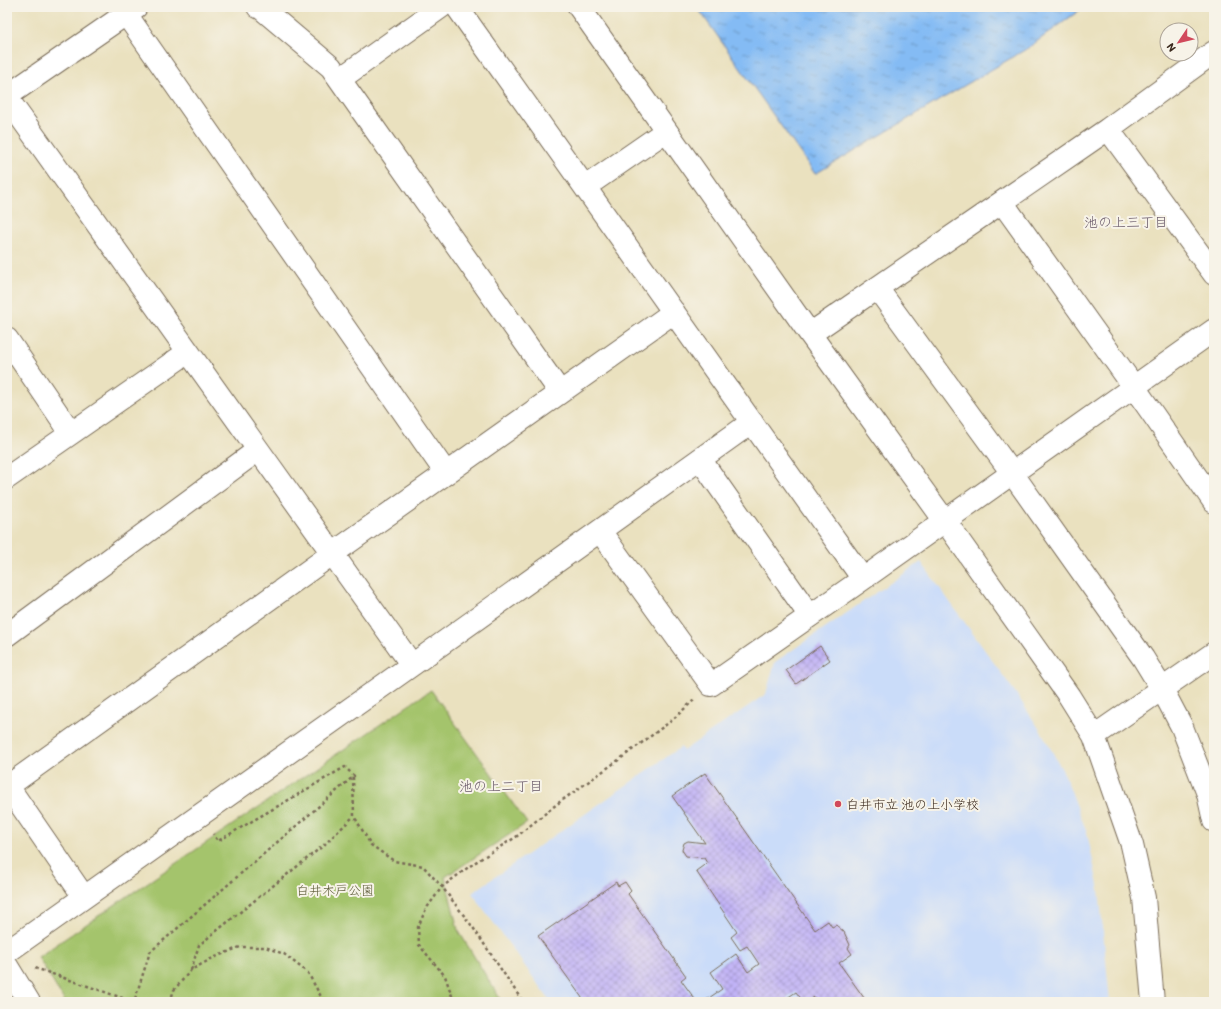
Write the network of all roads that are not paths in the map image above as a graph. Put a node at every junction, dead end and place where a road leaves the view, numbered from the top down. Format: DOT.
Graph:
graph roads {
  1 [pos="258,7"];
  2 [pos="441,7"];
  3 [pos="458,7"];
  4 [pos="579,7"];
  5 [pos="131,11"];
  6 [pos="1214,52"];
  7 [pos="340,79"];
  8 [pos="7,97"];
  9 [pos="1108,129"];
  10 [pos="666,131"];
  11 [pos="585,187"];
  12 [pos="1002,202"];
  13 [pos="1214,274"];
  14 [pos="877,288"];
  15 [pos="674,312"];
  16 [pos="1214,330"];
  17 [pos="810,334"];
  18 [pos="7,340"];
  19 [pos="188,352"];
  20 [pos="1134,387"];
  21 [pos="560,392"];
  22 [pos="752,422"];
  23 [pos="72,433"];
  24 [pos="258,450"];
  25 [pos="700,459"];
  26 [pos="446,473"];
  27 [pos="1012,473"];
  28 [pos="7,478"];
  29 [pos="1214,502"];
  30 [pos="945,521"];
  31 [pos="600,532"];
  32 [pos="332,554"];
  33 [pos="863,579"];
  34 [pos="810,616"];
  35 [pos="7,635"];
  36 [pos="1214,653"];
  37 [pos="412,666"];
  38 [pos="1162,689"];
  39 [pos="1094,736"];
  40 [pos="7,785"];
  41 [pos="1214,820"];
  42 [pos="84,897"];
  43 [pos="7,952"];
  44 [pos="7,966"];
  45 [pos="29,1002"];
  46 [pos="1153,1002"];
  1 -- 7 [label="street"];
  2 -- 7 [label="street"];
  3 -- 11 [label="street"];
  4 -- 10 [label="street"];
  5 -- 8 [label="street"];
  5 -- 26 [label="street"];
  6 -- 9 [label="street"];
  7 -- 21 [label="street"];
  8 -- 19 [label="street"];
  9 -- 12 [label="street"];
  9 -- 13 [label="street"];
  10 -- 11 [label="street"];
  10 -- 17 [label="street"];
  11 -- 15 [label="street"];
  12 -- 14 [label="street"];
  12 -- 20 [label="street"];
  14 -- 17 [label="street"];
  14 -- 27 [label="street"];
  15 -- 21 [label="street"];
  15 -- 22 [label="street"];
  16 -- 20 [label="street"];
  17 -- 30 [label="street"];
  18 -- 23 [label="street"];
  19 -- 23 [label="street"];
  19 -- 24 [label="street"];
  20 -- 27 [label="street"];
  20 -- 29 [label="street"];
  21 -- 26 [label="street"];
  22 -- 25 [label="street"];
  22 -- 33 [label="street"];
  23 -- 28 [label="street"];
  24 -- 32 [label="street"];
  24 -- 35 [label="street"];
  25 -- 31 [label="street"];
  25 -- 34 [label="street"];
  26 -- 32 [label="street"];
  27 -- 30 [label="street"];
  27 -- 38 [label="street"];
  30 -- 33 [label="street"];
  30 -- 39 [label="street"];
  31 -- 34 [label="street"];
  31 -- 37 [label="street"];
  32 -- 37 [label="street"];
  32 -- 40 [label="street"];
  33 -- 34 [label="street"];
  36 -- 38 [label="street"];
  37 -- 42 [label="street"];
  38 -- 39 [label="street"];
  38 -- 41 [label="street"];
  39 -- 46 [label="street"];
  40 -- 42 [label="street"];
  42 -- 43 [label="street"];
  44 -- 45 [label="street"];
}
